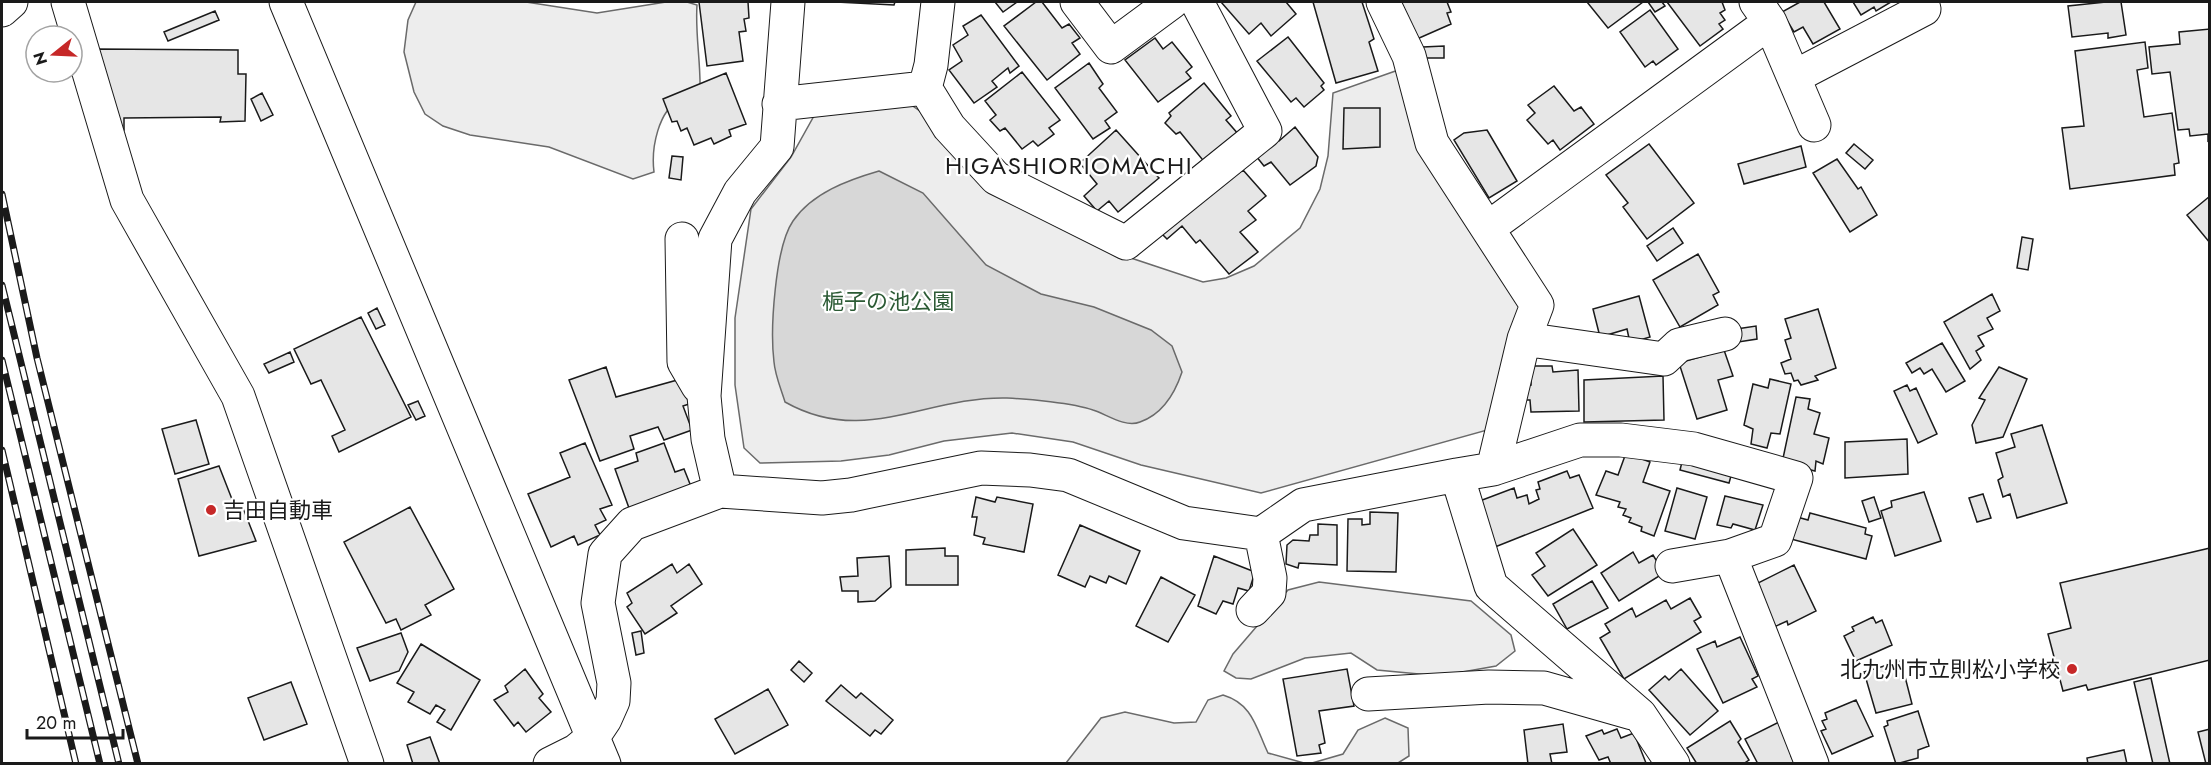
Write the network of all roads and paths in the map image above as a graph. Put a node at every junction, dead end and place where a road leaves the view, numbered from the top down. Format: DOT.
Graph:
graph roads {
  1 [pos="11,2"];
  2 [pos="68,2"];
  3 [pos="286,2"];
  4 [pos="788,2"];
  5 [pos="938,2"];
  6 [pos="1077,2"];
  7 [pos="1172,2"];
  8 [pos="1197,2"];
  9 [pos="1383,2"];
  10 [pos="1924,9"];
  11 [pos="2,10"];
  12 [pos="1763,12"];
  13 [pos="1794,77"];
  14 [pos="925,88"];
  15 [pos="779,104"];
  16 [pos="1814,125"];
  17 [pos="1488,228"];
  18 [pos="682,239"];
  19 [pos="1725,334"];
  20 [pos="1524,339"];
  21 [pos="704,396"];
  22 [pos="1493,469"];
  23 [pos="1457,475"];
  24 [pos="720,491"];
  25 [pos="1261,534"];
  26 [pos="1730,556"];
  27 [pos="1672,566"];
  28 [pos="1253,610"];
  29 [pos="1368,694"];
  30 [pos="1640,715"];
  31 [pos="599,750"];
  32 [pos="367,764"];
  33 [pos="550,764"];
  34 [pos="1673,764"];
  35 [pos="1812,764"];
  1 -- 11 [label="street"];
  2 -- 32 [label="street"];
  3 -- 31 [label="street"];
  4 -- 15 [label="street"];
  5 -- 14 [label="street"];
  6 -- 7 [label="street"];
  8 -- 14 [label="street"];
  9 -- 17 [label="street"];
  10 -- 13 [label="street"];
  12 -- 13 [label="street"];
  12 -- 17 [label="street"];
  13 -- 16 [label="street"];
  14 -- 15 [label="street"];
  15 -- 21 [label="street"];
  17 -- 20 [label="street"];
  18 -- 21 [label="street"];
  19 -- 20 [label="street"];
  20 -- 22 [label="street"];
  21 -- 24 [label="street"];
  22 -- 23 [label="street"];
  22 -- 26 [label="street"];
  23 -- 25 [label="street"];
  23 -- 30 [label="street"];
  24 -- 25 [label="street"];
  24 -- 31 [label="street"];
  25 -- 28 [label="street"];
  26 -- 27 [label="street"];
  26 -- 35 [label="street"];
  29 -- 30 [label="street"];
  30 -- 34 [label="street"];
  31 -- 33 [label="street"];
}
